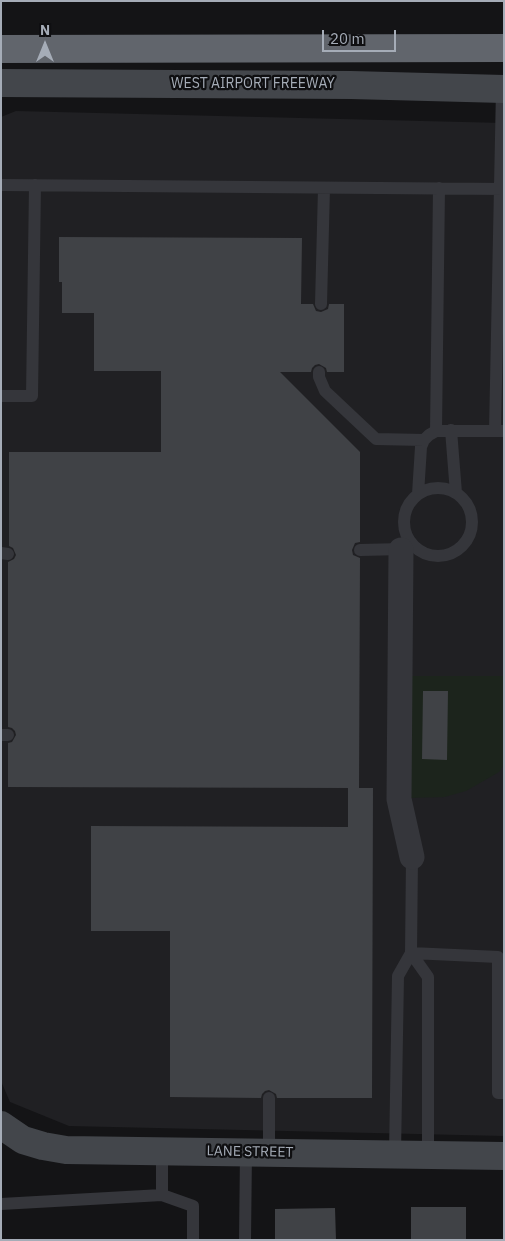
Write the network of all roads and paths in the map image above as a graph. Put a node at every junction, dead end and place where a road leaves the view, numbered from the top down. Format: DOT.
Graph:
graph roads {
  1 [pos="504,48"];
  2 [pos="1,49"];
  3 [pos="1,83"];
  4 [pos="503,89"];
  5 [pos="1,185"];
  6 [pos="34,185"];
  7 [pos="324,188"];
  8 [pos="439,188"];
  9 [pos="502,189"];
  10 [pos="321,304"];
  11 [pos="319,372"];
  12 [pos="1,396"];
  13 [pos="451,430"];
  14 [pos="436,431"];
  15 [pos="500,431"];
  16 [pos="424,440"];
  17 [pos="456,493"];
  18 [pos="418,494"];
  19 [pos="409,549"];
  20 [pos="360,550"];
  21 [pos="412,858"];
  22 [pos="410,953"];
  23 [pos="504,1093"];
  24 [pos="269,1098"];
  25 [pos="1,1125"];
  26 [pos="162,1151"];
  27 [pos="257,1152"];
  28 [pos="395,1154"];
  29 [pos="428,1154"];
  30 [pos="504,1156"];
  31 [pos="162,1195"];
  32 [pos="1,1204"];
  33 [pos="192,1240"];
  34 [pos="244,1240"];
  1 -- 2 [label="highway"];
  3 -- 4 [label="main road, WEST AIRPORT FREEWAY"];
  4 -- 9 [label="lane"];
  5 -- 6 [label="lane"];
  6 -- 7 [label="lane"];
  6 -- 12 [label="lane"];
  7 -- 8 [label="lane"];
  7 -- 10 [label="lane"];
  8 -- 9 [label="lane"];
  8 -- 14 [label="lane"];
  9 -- 15 [label="lane"];
  11 -- 16 [label="lane"];
  13 -- 14 [label="lane"];
  13 -- 15 [label="lane"];
  13 -- 17 [label="lane"];
  14 -- 16 [label="lane"];
  16 -- 18 [label="lane"];
  17 -- 18 [label="lane"];
  17 -- 19 [label="lane"];
  18 -- 19 [label="lane"];
  19 -- 20 [label="lane"];
  19 -- 21 [label="street"];
  21 -- 22 [label="lane"];
  22 -- 23 [label="lane"];
  22 -- 28 [label="lane"];
  22 -- 29 [label="lane"];
  24 -- 27 [label="lane"];
  25 -- 26 [label="main road, LANE STREET"];
  26 -- 27 [label="main road, LANE STREET"];
  26 -- 31 [label="lane"];
  27 -- 28 [label="main road, LANE STREET"];
  27 -- 34 [label="lane"];
  28 -- 29 [label="main road, LANE STREET"];
  29 -- 30 [label="main road, LANE STREET"];
  31 -- 32 [label="lane"];
  31 -- 33 [label="lane"];
}
